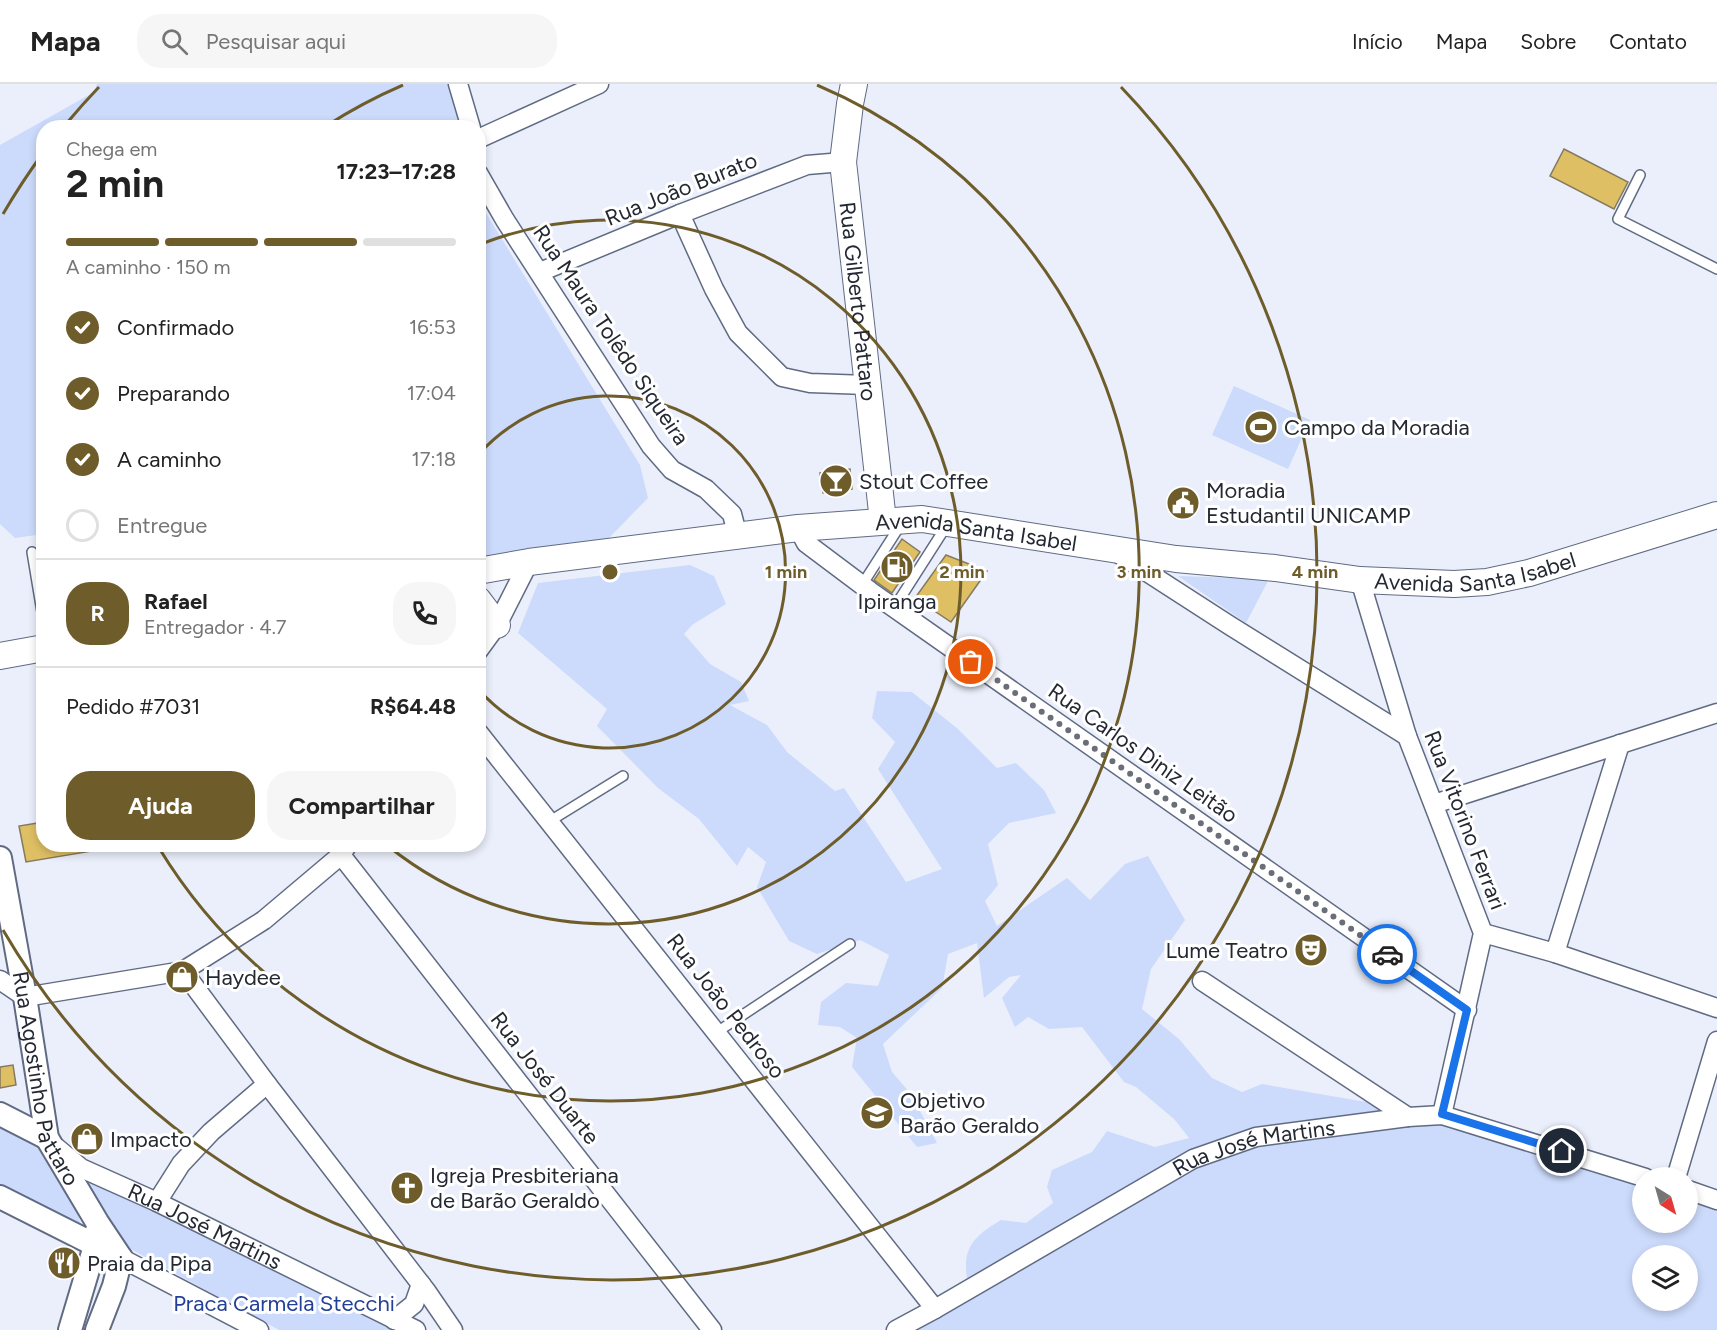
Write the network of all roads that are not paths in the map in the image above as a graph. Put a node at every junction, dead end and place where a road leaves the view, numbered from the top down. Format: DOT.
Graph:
graph roads {
  1 [pos="458,84"];
  2 [pos="599,84"];
  3 [pos="854,84"];
  4 [pos="469,120"];
  5 [pos="486,135"];
  6 [pos="843,162"];
  7 [pos="1640,175"];
  8 [pos="486,187"];
  9 [pos="680,214"];
  10 [pos="1717,269"];
  11 [pos="540,272"];
  12 [pos="867,385"];
  13 [pos="1717,514"];
  14 [pos="893,520"];
  15 [pos="948,523"];
  16 [pos="798,528"];
  17 [pos="738,537"];
  18 [pos="1112,549"];
  19 [pos="32,552"];
  20 [pos="529,562"];
  21 [pos="486,570"];
  22 [pos="36,576"];
  23 [pos="1360,580"];
  24 [pos="862,585"];
  25 [pos="894,608"];
  26 [pos="486,611"];
  27 [pos="497,625"];
  28 [pos="486,640"];
  29 [pos="36,649"];
  30 [pos="0,656"];
  31 [pos="1717,713"];
  32 [pos="1407,736"];
  33 [pos="486,742"];
  34 [pos="1620,744"];
  35 [pos="623,776"];
  36 [pos="1434,804"];
  37 [pos="550,821"];
  38 [pos="342,852"];
  39 [pos="346,852"];
  40 [pos="0,858"];
  41 [pos="1483,933"];
  42 [pos="849,944"];
  43 [pos="1555,952"];
  44 [pos="183,971"];
  45 [pos="0,980"];
  46 [pos="1202,981"];
  47 [pos="26,997"];
  48 [pos="1717,1008"];
  49 [pos="1467,1010"];
  50 [pos="717,1032"];
  51 [pos="1717,1041"];
  52 [pos="267,1084"];
  53 [pos="0,1114"];
  54 [pos="1442,1114"];
  55 [pos="1408,1117"];
  56 [pos="47,1138"];
  57 [pos="1679,1167"];
  58 [pos="1632,1174"];
  59 [pos="1698,1193"];
  60 [pos="0,1197"];
  61 [pos="1717,1200"];
  62 [pos="157,1202"];
  63 [pos="97,1222"];
  64 [pos="95,1246"];
  65 [pos="121,1258"];
  66 [pos="420,1284"];
  67 [pos="935,1309"];
  68 [pos="394,1320"];
  69 [pos="70,1330"];
  70 [pos="97,1330"];
  71 [pos="259,1330"];
  72 [pos="416,1330"];
  73 [pos="453,1330"];
  74 [pos="712,1330"];
  75 [pos="896,1330"];
  1 -- 4 [label="street"];
  2 -- 5 [label="street"];
  3 -- 6 [label="main road, Rua Gilberto Pattaro"];
  6 -- 9 [label="street, Rua João Burato"];
  6 -- 12 [label="main road, Rua Gilberto Pattaro"];
  7 -- 10 [label="lane"];
  8 -- 11 [label="street, Rua Maura Tolêdo Siqueira"];
  9 -- 11 [label="street, Rua João Burato"];
  9 -- 12 [label="street"];
  11 -- 17 [label="street, Rua Maura Tolêdo Siqueira"];
  12 -- 14 [label="main road, Rua Gilberto Pattaro"];
  13 -- 23 [label="main road, Avenida Santa Isabel"];
  14 -- 15 [label="main road, Avenida Santa Isabel"];
  14 -- 16 [label="main road, Avenida Santa Isabel"];
  14 -- 24 [label="lane"];
  15 -- 18 [label="main road, Avenida Santa Isabel"];
  15 -- 25 [label="lane"];
  16 -- 17 [label="main road, Avenida Santa Isabel"];
  16 -- 24 [label="street, Rua Carlos Diniz Leitão"];
  17 -- 20 [label="main road, Avenida Santa Isabel"];
  18 -- 23 [label="main road, Avenida Santa Isabel"];
  18 -- 32 [label="street"];
  19 -- 22 [label="lane"];
  20 -- 21 [label="main road, Avenida Santa Isabel"];
  20 -- 27 [label="street"];
  23 -- 32 [label="street, Rua Vitorino Ferrari"];
  24 -- 25 [label="street, Rua Carlos Diniz Leitão"];
  25 -- 49 [label="street, Rua Carlos Diniz Leitão"];
  26 -- 27 [label="main road"];
  27 -- 28 [label="street"];
  29 -- 30 [label="main road"];
  31 -- 34 [label="street"];
  32 -- 36 [label="street, Rua Vitorino Ferrari"];
  33 -- 37 [label="street, Rua João Pedroso"];
  34 -- 36 [label="street"];
  34 -- 43 [label="street"];
  35 -- 37 [label="lane"];
  36 -- 41 [label="street, Rua Vitorino Ferrari"];
  37 -- 50 [label="street, Rua João Pedroso"];
  38 -- 44 [label="street"];
  39 -- 74 [label="street, Rua José Duarte"];
  40 -- 47 [label="street, Rua Agostinho Pattaro"];
  41 -- 43 [label="street"];
  41 -- 49 [label="street, Rua Vitorino Ferrari"];
  42 -- 50 [label="lane"];
  43 -- 48 [label="street"];
  44 -- 47 [label="street"];
  44 -- 52 [label="street"];
  45 -- 47 [label="street"];
  46 -- 55 [label="street"];
  47 -- 56 [label="street, Rua Agostinho Pattaro"];
  49 -- 54 [label="street, Rua Vitorino Ferrari"];
  50 -- 67 [label="street, Rua João Pedroso"];
  51 -- 57 [label="street"];
  52 -- 62 [label="street"];
  52 -- 66 [label="street"];
  53 -- 56 [label="street, Rua José Martins"];
  54 -- 55 [label="street, Rua José Martins"];
  54 -- 58 [label="street, Rua José Martins"];
  55 -- 67 [label="street, Rua José Martins"];
  56 -- 62 [label="street, Rua José Martins"];
  56 -- 63 [label="street, Rua Agostinho Pattaro"];
  59 -- 61 [label="street"];
  60 -- 64 [label="street"];
  62 -- 68 [label="street, Rua José Martins"];
  63 -- 64 [label="street"];
  63 -- 65 [label="street, Rua Agostinho Pattaro"];
  64 -- 65 [label="street"];
  64 -- 69 [label="street"];
  65 -- 70 [label="street"];
  65 -- 71 [label="street"];
  66 -- 68 [label="street"];
  66 -- 73 [label="street"];
  67 -- 75 [label="street, Rua José Martins"];
  68 -- 72 [label="street, Rua José Martins"];
}
